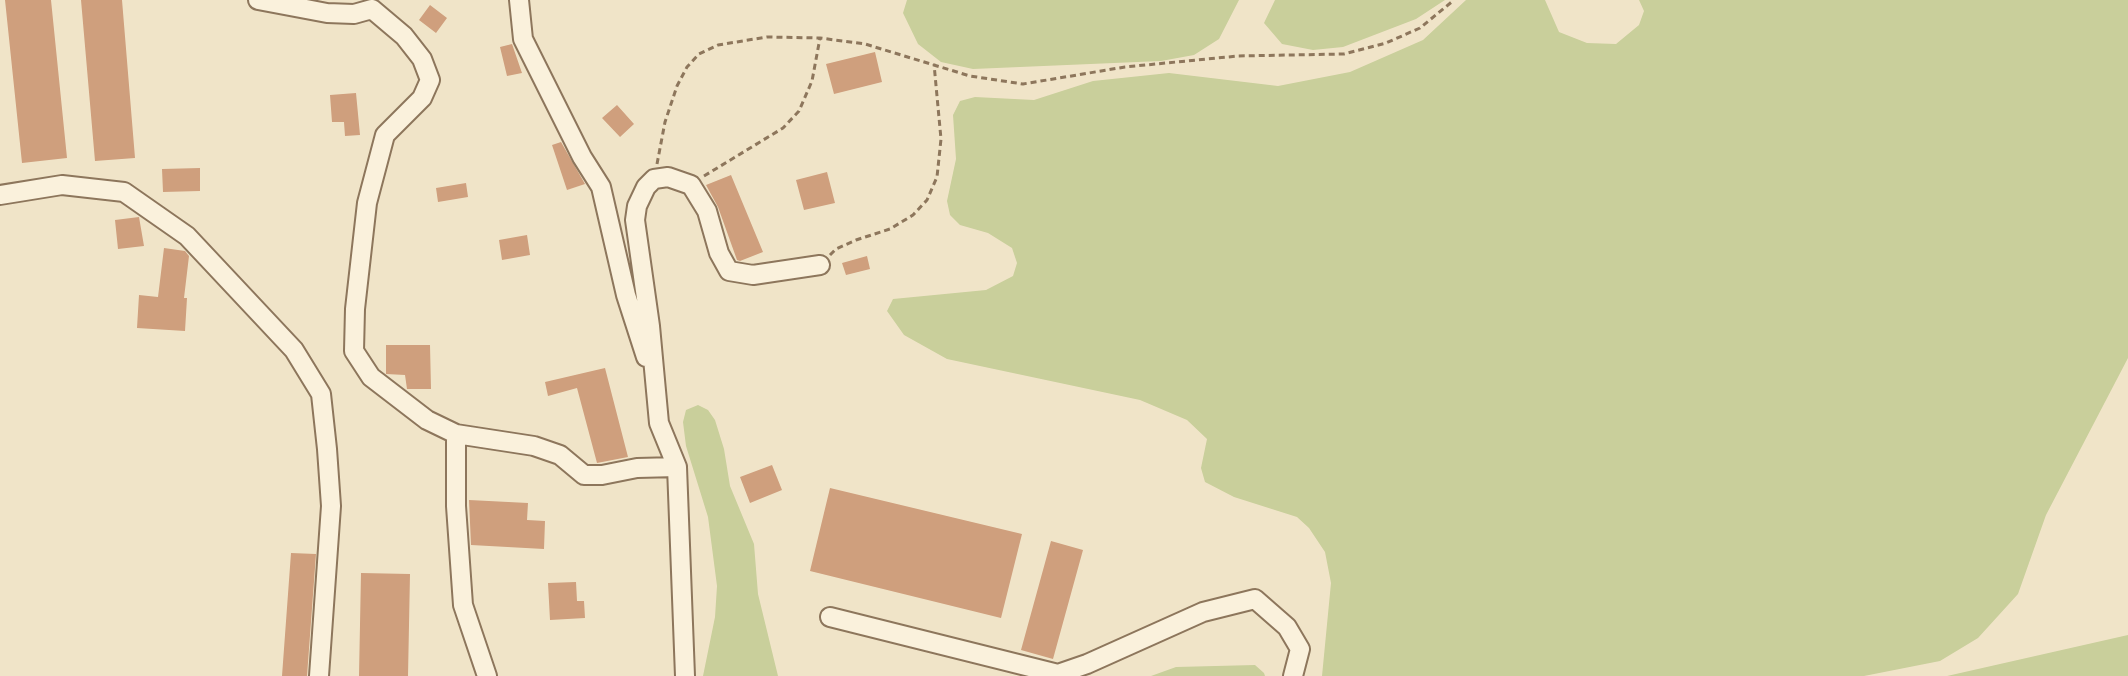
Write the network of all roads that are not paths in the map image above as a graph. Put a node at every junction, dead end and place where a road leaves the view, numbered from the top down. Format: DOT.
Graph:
graph roads {
  1 [pos="258,0"];
  2 [pos="519,0"];
  3 [pos="0,195"];
  4 [pos="820,265"];
  5 [pos="653,378"];
  6 [pos="456,434"];
  7 [pos="677,467"];
  8 [pos="830,617"];
  9 [pos="319,676"];
  10 [pos="487,676"];
  11 [pos="685,676"];
  12 [pos="1293,676"];
  1 -- 6 [label="lane"];
  2 -- 5 [label="lane"];
  3 -- 9 [label="lane"];
  4 -- 5 [label="lane"];
  5 -- 7 [label="lane"];
  6 -- 7 [label="lane"];
  6 -- 10 [label="lane"];
  7 -- 11 [label="lane"];
  8 -- 12 [label="lane"];
}
